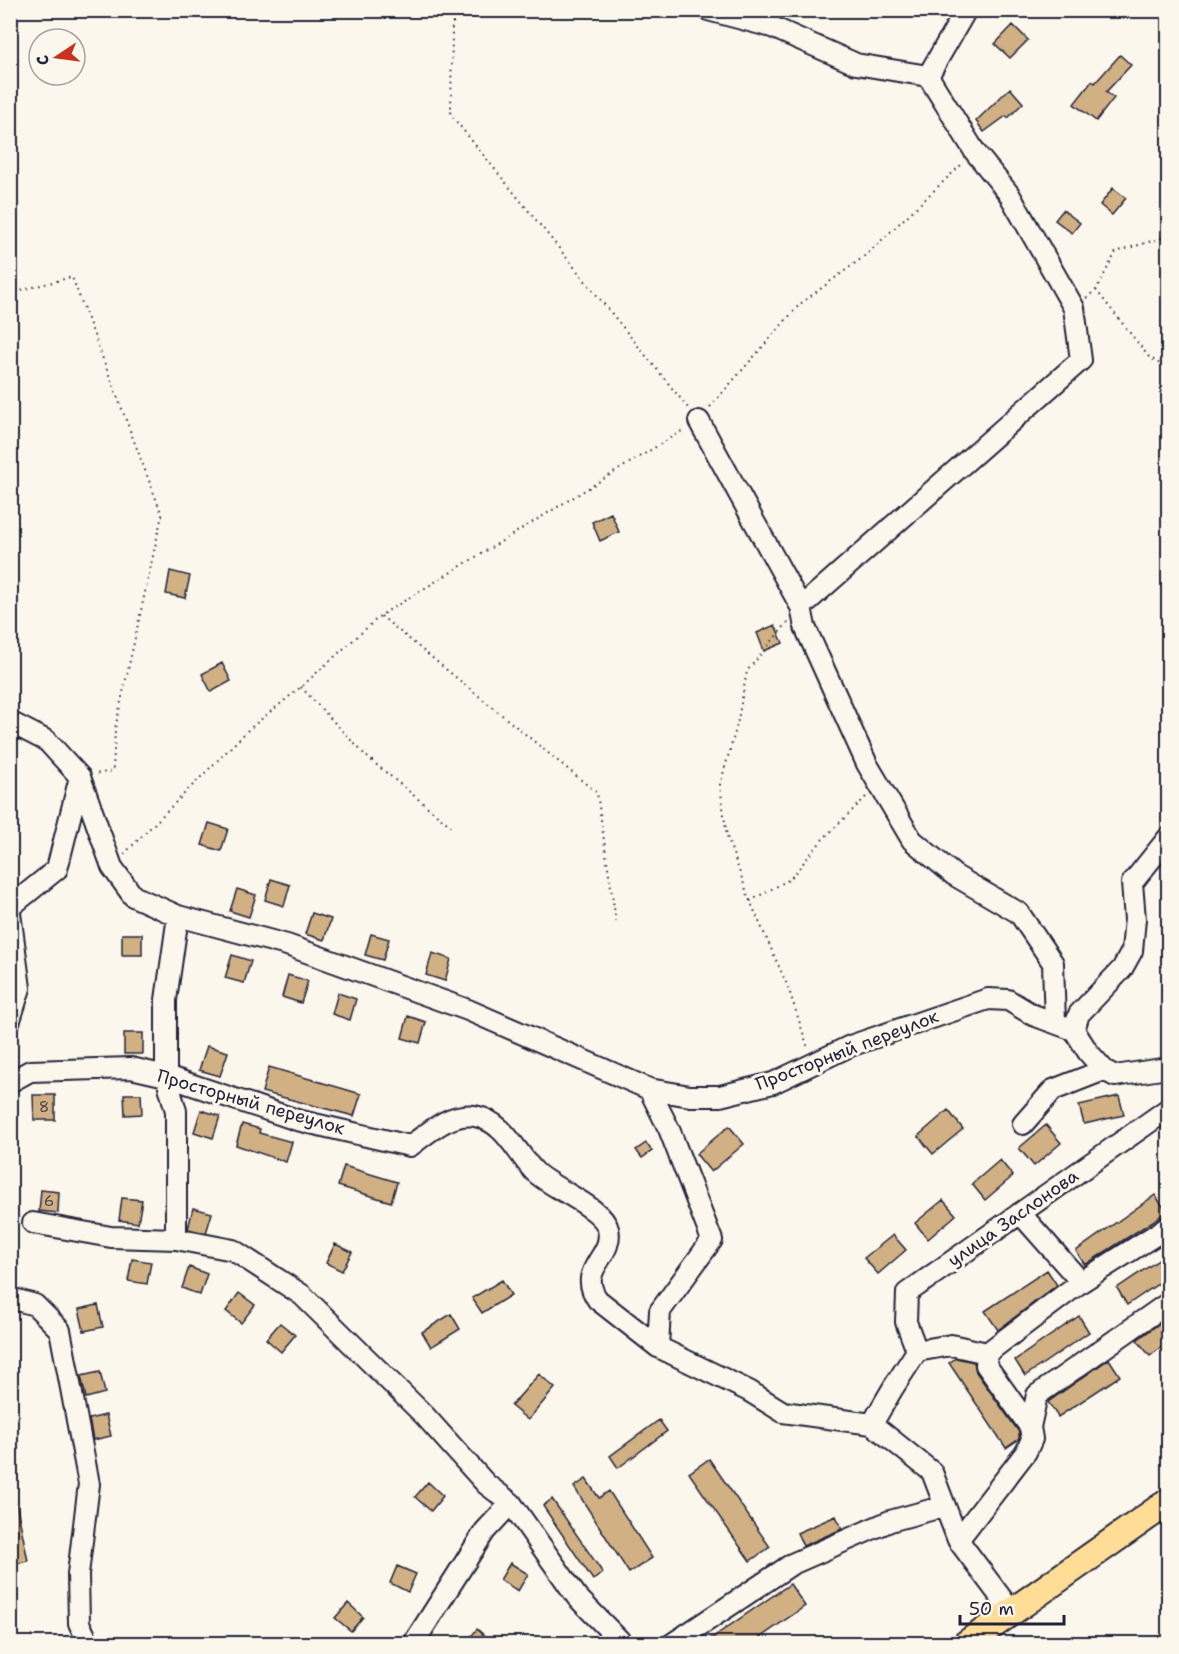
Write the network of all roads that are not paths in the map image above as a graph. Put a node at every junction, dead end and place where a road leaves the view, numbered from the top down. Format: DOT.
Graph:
graph roads {
  1 [pos="708,10"];
  2 [pos="966,10"];
  3 [pos="775,19"];
  4 [pos="928,76"];
  5 [pos="699,421"];
  6 [pos="801,607"];
  7 [pos="10,722"];
  8 [pos="80,777"];
  9 [pos="1168,838"];
  10 [pos="10,907"];
  11 [pos="10,913"];
  12 [pos="178,916"];
  13 [pos="10,1020"];
  14 [pos="1055,1023"];
  15 [pos="1074,1030"];
  16 [pos="1168,1068"];
  17 [pos="1104,1070"];
  18 [pos="166,1076"];
  19 [pos="10,1082"];
  20 [pos="649,1089"];
  21 [pos="1168,1109"];
  22 [pos="1023,1124"];
  23 [pos="1020,1213"];
  24 [pos="33,1223"];
  25 [pos="1168,1227"];
  26 [pos="176,1239"];
  27 [pos="1081,1282"];
  28 [pos="10,1298"];
  29 [pos="1168,1303"];
  30 [pos="658,1347"];
  31 [pos="917,1351"];
  32 [pos="987,1353"];
  33 [pos="873,1424"];
  34 [pos="1030,1427"];
  35 [pos="1168,1502"];
  36 [pos="511,1503"];
  37 [pos="945,1506"];
  38 [pos="958,1540"];
  39 [pos="1011,1611"];
  40 [pos="970,1643"];
  41 [pos="88,1644"];
  42 [pos="412,1644"];
  43 [pos="623,1644"];
  44 [pos="672,1644"];
  1 -- 3 [label="street"];
  2 -- 4 [label="street"];
  3 -- 4 [label="street"];
  4 -- 6 [label="street"];
  5 -- 6 [label="street"];
  6 -- 14 [label="street"];
  7 -- 8 [label="street, Просторный переулок"];
  8 -- 10 [label="street"];
  8 -- 12 [label="street, Просторный переулок"];
  9 -- 15 [label="street"];
  11 -- 13 [label="street"];
  12 -- 18 [label="street"];
  12 -- 20 [label="street, Просторный переулок"];
  14 -- 15 [label="street, Просторный переулок"];
  14 -- 20 [label="street, Просторный переулок"];
  15 -- 17 [label="street"];
  16 -- 17 [label="street"];
  17 -- 22 [label="street"];
  18 -- 19 [label="street, Просторный переулок"];
  18 -- 26 [label="street"];
  18 -- 30 [label="street, Просторный переулок"];
  20 -- 30 [label="street"];
  21 -- 23 [label="street, улица Заслонова"];
  23 -- 27 [label="street"];
  23 -- 31 [label="street, улица Заслонова"];
  24 -- 26 [label="street"];
  25 -- 27 [label="street"];
  26 -- 36 [label="street"];
  27 -- 32 [label="street"];
  28 -- 41 [label="street"];
  29 -- 34 [label="street"];
  30 -- 33 [label="street, Просторный переулок"];
  31 -- 32 [label="street"];
  31 -- 33 [label="street"];
  32 -- 34 [label="street"];
  33 -- 37 [label="street"];
  34 -- 38 [label="street"];
  35 -- 39 [label="main road"];
  36 -- 42 [label="street"];
  36 -- 43 [label="street"];
  37 -- 38 [label="street"];
  37 -- 44 [label="street"];
  38 -- 39 [label="street"];
  39 -- 40 [label="main road"];
}
